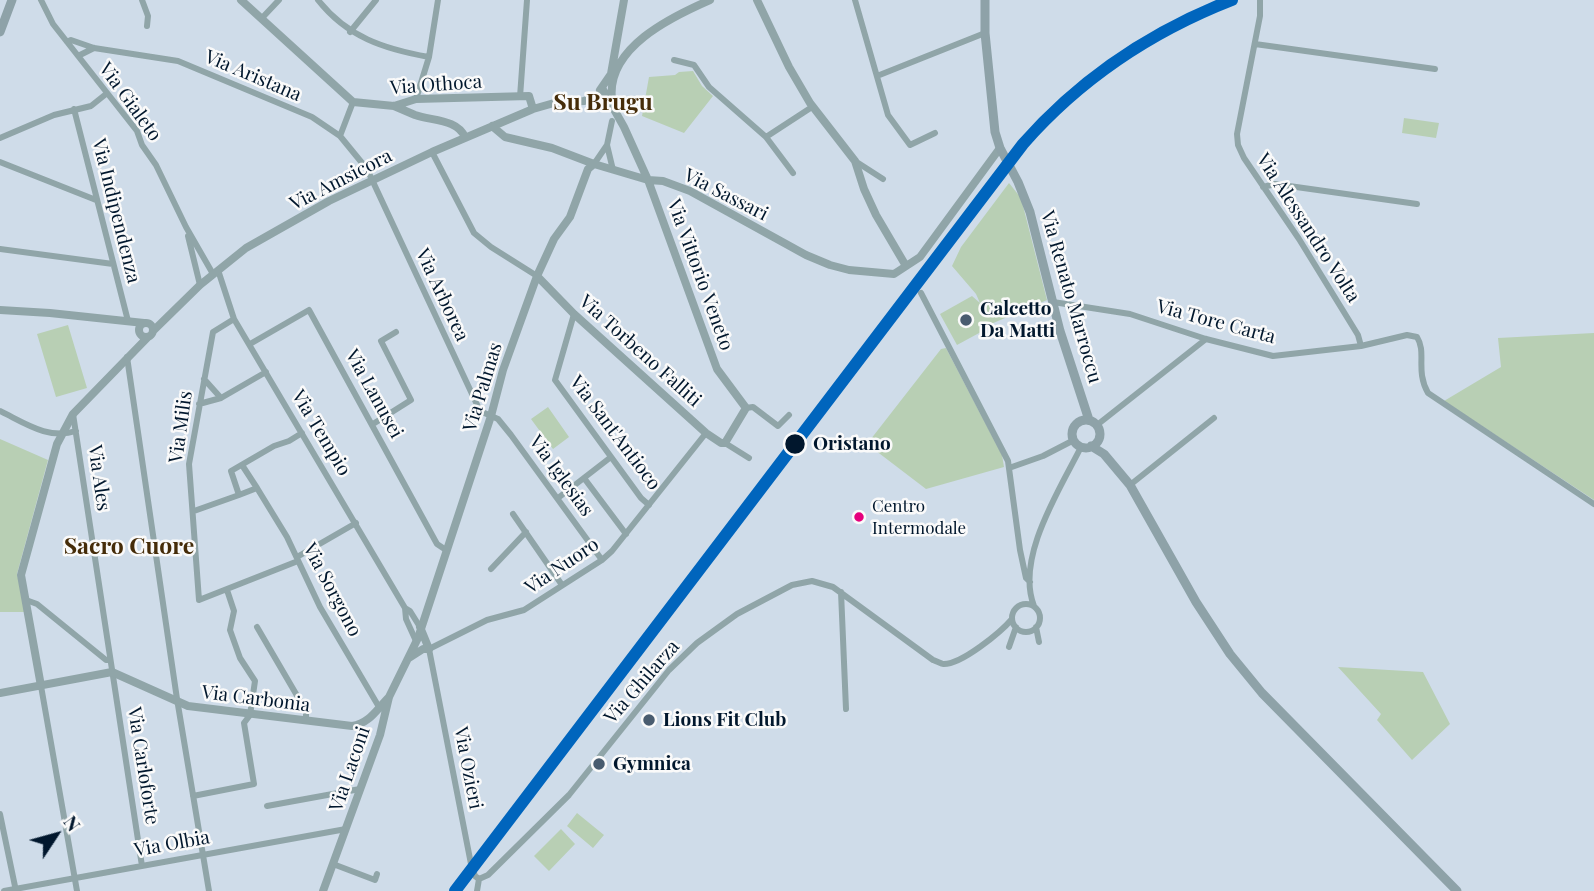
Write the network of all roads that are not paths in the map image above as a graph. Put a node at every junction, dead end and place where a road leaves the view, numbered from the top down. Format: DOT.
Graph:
graph roads {
  1 [pos="12,0"];
  2 [pos="41,0"];
  3 [pos="142,0"];
  4 [pos="241,0"];
  5 [pos="279,0"];
  6 [pos="318,0"];
  7 [pos="376,0"];
  8 [pos="438,0"];
  9 [pos="527,0"];
  10 [pos="624,0"];
  11 [pos="710,0"];
  12 [pos="757,0"];
  13 [pos="864,0"];
  14 [pos="985,0"];
  15 [pos="1260,0"];
  16 [pos="856,2"];
  17 [pos="262,18"];
  18 [pos="147,26"];
  19 [pos="0,32"];
  20 [pos="350,32"];
  21 [pos="985,33"];
  22 [pos="67,42"];
  23 [pos="1255,44"];
  24 [pos="94,48"];
  25 [pos="78,57"];
  26 [pos="429,57"];
  27 [pos="674,60"];
  28 [pos="1435,69"];
  29 [pos="613,71"];
  30 [pos="877,76"];
  31 [pos="606,89"];
  32 [pos="106,94"];
  33 [pos="520,97"];
  34 [pos="416,99"];
  35 [pos="353,102"];
  36 [pos="394,106"];
  37 [pos="812,107"];
  38 [pos="74,109"];
  39 [pos="533,109"];
  40 [pos="612,121"];
  41 [pos="492,126"];
  42 [pos="935,133"];
  43 [pos="340,136"];
  44 [pos="465,137"];
  45 [pos="766,137"];
  46 [pos="0,138"];
  47 [pos="607,145"];
  48 [pos="1000,148"];
  49 [pos="432,152"];
  50 [pos="855,161"];
  51 [pos="0,162"];
  52 [pos="594,164"];
  53 [pos="613,170"];
  54 [pos="793,173"];
  55 [pos="372,179"];
  56 [pos="883,179"];
  57 [pos="648,180"];
  58 [pos="1263,187"];
  59 [pos="96,200"];
  60 [pos="1417,204"];
  61 [pos="186,227"];
  62 [pos="0,249"];
  63 [pos="113,264"];
  64 [pos="906,266"];
  65 [pos="215,272"];
  66 [pos="537,276"];
  67 [pos="200,285"];
  68 [pos="921,293"];
  69 [pos="1053,302"];
  70 [pos="0,310"];
  71 [pos="574,313"];
  72 [pos="234,319"];
  73 [pos="128,321"];
  74 [pos="145,330"];
  75 [pos="396,332"];
  76 [pos="1206,340"];
  77 [pos="250,344"];
  78 [pos="1361,346"];
  79 [pos="127,357"];
  80 [pos="266,372"];
  81 [pos="204,379"];
  82 [pos="221,398"];
  83 [pos="199,404"];
  84 [pos="746,408"];
  85 [pos="0,411"];
  86 [pos="73,414"];
  87 [pos="789,415"];
  88 [pos="491,416"];
  89 [pos="1214,418"];
  90 [pos="1089,422"];
  91 [pos="373,424"];
  92 [pos="76,430"];
  93 [pos="302,433"];
  94 [pos="706,433"];
  95 [pos="62,435"];
  96 [pos="725,443"];
  97 [pos="1086,443"];
  98 [pos="611,457"];
  99 [pos="749,458"];
  100 [pos="242,465"];
  101 [pos="1009,468"];
  102 [pos="584,478"];
  103 [pos="1130,485"];
  104 [pos="257,488"];
  105 [pos="239,495"];
  106 [pos="558,498"];
  107 [pos="1594,503"];
  108 [pos="649,505"];
  109 [pos="194,511"];
  110 [pos="513,514"];
  111 [pos="356,523"];
  112 [pos="526,532"];
  113 [pos="626,534"];
  114 [pos="446,550"];
  115 [pos="1021,553"];
  116 [pos="1033,556"];
  117 [pos="298,559"];
  118 [pos="602,560"];
  119 [pos="491,569"];
  120 [pos="1030,582"];
  121 [pos="562,585"];
  122 [pos="227,590"];
  123 [pos="841,593"];
  124 [pos="1029,593"];
  125 [pos="26,600"];
  126 [pos="1021,605"];
  127 [pos="1034,606"];
  128 [pos="405,608"];
  129 [pos="1014,624"];
  130 [pos="257,627"];
  131 [pos="1036,627"];
  132 [pos="420,628"];
  133 [pos="1026,631"];
  134 [pos="1014,638"];
  135 [pos="422,644"];
  136 [pos="1009,647"];
  137 [pos="110,660"];
  138 [pos="112,672"];
  139 [pos="41,686"];
  140 [pos="0,693"];
  141 [pos="389,697"];
  142 [pos="177,699"];
  143 [pos="379,707"];
  144 [pos="846,709"];
  145 [pos="250,715"];
  146 [pos="306,721"];
  147 [pos="361,725"];
  148 [pos="381,730"];
  149 [pos="360,789"];
  150 [pos="193,796"];
  151 [pos="267,806"];
  152 [pos="0,814"];
  153 [pos="346,829"];
  154 [pos="203,855"];
  155 [pos="333,864"];
  156 [pos="142,866"];
  157 [pos="377,874"];
  158 [pos="75,878"];
  159 [pos="479,879"];
  160 [pos="16,890"];
  161 [pos="4,891"];
  162 [pos="77,891"];
  163 [pos="209,891"];
  164 [pos="323,891"];
  165 [pos="477,891"];
  166 [pos="1457,891"];
  1 -- 19 [label="main road"];
  2 -- 22 [label="street, Via Gialeto"];
  3 -- 18 [label="street"];
  4 -- 17 [label="street"];
  5 -- 17 [label="street"];
  6 -- 20 [label="street"];
  7 -- 20 [label="street"];
  8 -- 26 [label="street"];
  9 -- 33 [label="street"];
  10 -- 29 [label="street"];
  11 -- 29 [label="street"];
  12 -- 37 [label="street"];
  13 -- 16 [label="street"];
  14 -- 21 [label="main road, Via Renato Marroccu"];
  15 -- 23 [label="street, Via Alessandro Volta"];
  16 -- 30 [label="street"];
  17 -- 35 [label="street"];
  20 -- 26 [label="street"];
  21 -- 30 [label="street"];
  21 -- 48 [label="main road, Via Renato Marroccu"];
  22 -- 24 [label="street, Via Aristana"];
  22 -- 25 [label="street, Via Gialeto"];
  23 -- 28 [label="street"];
  23 -- 58 [label="street, Via Alessandro Volta"];
  24 -- 25 [label="street"];
  24 -- 43 [label="street, Via Aristana"];
  25 -- 32 [label="street, Via Gialeto"];
  26 -- 34 [label="street"];
  27 -- 45 [label="street"];
  29 -- 31 [label="street"];
  30 -- 42 [label="street"];
  31 -- 39 [label="street, Via Amsicora"];
  31 -- 57 [label="street, Via Vittorio Veneto"];
  32 -- 38 [label="street"];
  32 -- 61 [label="street, Via Gialeto"];
  33 -- 34 [label="street, Via Othoca"];
  33 -- 39 [label="street"];
  34 -- 36 [label="street, Via Othoca"];
  35 -- 36 [label="street, Via Othoca"];
  35 -- 43 [label="street"];
  36 -- 44 [label="street"];
  37 -- 45 [label="street"];
  37 -- 50 [label="street"];
  38 -- 46 [label="street"];
  38 -- 59 [label="street, Via Indipendenza"];
  39 -- 41 [label="street, Via Amsicora"];
  40 -- 47 [label="street"];
  41 -- 44 [label="street, Via Amsicora"];
  41 -- 52 [label="street, Via Sassari"];
  43 -- 55 [label="street, Via Aristana"];
  44 -- 49 [label="street, Via Amsicora"];
  45 -- 54 [label="street"];
  47 -- 52 [label="street"];
  47 -- 53 [label="street"];
  48 -- 64 [label="street"];
  48 -- 69 [label="main road, Via Renato Marroccu"];
  49 -- 55 [label="street, Via Amsicora"];
  49 -- 66 [label="street"];
  50 -- 56 [label="street"];
  50 -- 64 [label="street"];
  51 -- 59 [label="street"];
  52 -- 53 [label="street, Via Sassari"];
  52 -- 66 [label="street, Via Palmas"];
  53 -- 57 [label="street, Via Sassari"];
  55 -- 65 [label="street, Via Amsicora"];
  55 -- 88 [label="street, Via Arborea"];
  57 -- 64 [label="street, Via Sassari"];
  57 -- 84 [label="street, Via Vittorio Veneto"];
  58 -- 60 [label="street"];
  58 -- 78 [label="street, Via Alessandro Volta"];
  59 -- 63 [label="street, Via Indipendenza"];
  61 -- 65 [label="street, Via Gialeto"];
  61 -- 67 [label="street, Via Gialeto"];
  62 -- 63 [label="street"];
  63 -- 73 [label="street, Via Indipendenza"];
  65 -- 67 [label="street, Via Amsicora"];
  65 -- 72 [label="street, Via Tempio"];
  66 -- 71 [label="street, Via Torbeno Falliti"];
  66 -- 88 [label="street, Via Palmas"];
  67 -- 74 [label="street, Via Amsicora"];
  68 -- 101 [label="street"];
  69 -- 76 [label="street, Via Tore Carta"];
  69 -- 90 [label="main road, Via Renato Marroccu"];
  70 -- 73 [label="street"];
  71 -- 94 [label="street, Via Torbeno Falliti"];
  71 -- 98 [label="street, Via Sant'Antioco"];
  72 -- 77 [label="street, Via Tempio"];
  72 -- 81 [label="street, Via Milis"];
  73 -- 74 [label="street"];
  74 -- 79 [label="street"];
  75 -- 91 [label="street"];
  76 -- 78 [label="street, Via Tore Carta"];
  76 -- 90 [label="street"];
  77 -- 80 [label="street, Via Tempio"];
  77 -- 91 [label="street, Via Lanusei"];
  78 -- 107 [label="street, Via Tore Carta"];
  79 -- 86 [label="street"];
  79 -- 142 [label="street"];
  80 -- 82 [label="street"];
  80 -- 93 [label="street, Via Tempio"];
  81 -- 82 [label="street"];
  81 -- 83 [label="street, Via Milis"];
  82 -- 83 [label="street"];
  83 -- 109 [label="street, Via Milis"];
  84 -- 87 [label="street"];
  84 -- 96 [label="street"];
  85 -- 95 [label="street"];
  86 -- 92 [label="street, Via Ales"];
  86 -- 95 [label="street"];
  88 -- 106 [label="street, Via Iglesias"];
  88 -- 114 [label="street, Via Palmas"];
  89 -- 103 [label="street"];
  90 -- 97 [label="main road"];
  90 -- 97 [label="main road"];
  91 -- 114 [label="street, Via Lanusei"];
  92 -- 95 [label="street"];
  92 -- 137 [label="street, Via Ales"];
  93 -- 100 [label="street"];
  93 -- 111 [label="street, Via Tempio"];
  94 -- 96 [label="street, Via Torbeno Falliti"];
  94 -- 108 [label="street, Via Nuoro"];
  95 -- 125 [label="street"];
  96 -- 99 [label="street"];
  97 -- 101 [label="street"];
  97 -- 103 [label="main road"];
  97 -- 116 [label="street"];
  98 -- 102 [label="street"];
  98 -- 108 [label="street, Via Sant'Antioco"];
  100 -- 104 [label="street, Via Sorgono"];
  100 -- 105 [label="street"];
  101 -- 115 [label="street"];
  102 -- 106 [label="street"];
  102 -- 113 [label="street"];
  103 -- 166 [label="main road"];
  104 -- 105 [label="street"];
  104 -- 117 [label="street, Via Sorgono"];
  105 -- 109 [label="street"];
  106 -- 118 [label="street, Via Iglesias"];
  108 -- 113 [label="street, Via Nuoro"];
  109 -- 122 [label="street, Via Milis"];
  110 -- 112 [label="street"];
  111 -- 117 [label="street"];
  111 -- 128 [label="street, Via Tempio"];
  112 -- 119 [label="street"];
  112 -- 121 [label="street"];
  113 -- 118 [label="street, Via Nuoro"];
  114 -- 132 [label="street, Via Palmas"];
  115 -- 116 [label="street"];
  115 -- 120 [label="street"];
  116 -- 120 [label="street"];
  117 -- 122 [label="street"];
  117 -- 143 [label="street, Via Sorgono"];
  118 -- 121 [label="street, Via Nuoro"];
  120 -- 124 [label="street"];
  121 -- 135 [label="street, Via Nuoro"];
  122 -- 145 [label="street"];
  123 -- 129 [label="street, Via Ghilarza"];
  123 -- 144 [label="street"];
  123 -- 159 [label="street, Via Ghilarza"];
  124 -- 126 [label="street"];
  124 -- 127 [label="street"];
  125 -- 137 [label="street"];
  125 -- 139 [label="street"];
  126 -- 127 [label="street"];
  126 -- 129 [label="street"];
  127 -- 131 [label="street"];
  128 -- 132 [label="street, Via Tempio"];
  128 -- 135 [label="street, Via Tempio"];
  129 -- 133 [label="street"];
  129 -- 134 [label="street"];
  130 -- 146 [label="street"];
  131 -- 133 [label="street"];
  131 -- 133 [label="street"];
  132 -- 135 [label="street"];
  133 -- 134 [label="street"];
  134 -- 136 [label="street"];
  135 -- 141 [label="street, Via Laconi"];
  135 -- 159 [label="street, Via Ozieri"];
  137 -- 138 [label="street, Via Ales"];
  138 -- 139 [label="street"];
  138 -- 142 [label="street, Via Carbonia"];
  138 -- 156 [label="street, Via Carloforte"];
  139 -- 140 [label="street"];
  139 -- 158 [label="street"];
  141 -- 143 [label="street"];
  141 -- 148 [label="street, Via Laconi"];
  142 -- 145 [label="street, Via Carbonia"];
  142 -- 150 [label="street"];
  143 -- 147 [label="street"];
  145 -- 146 [label="street, Via Carbonia"];
  145 -- 150 [label="street"];
  146 -- 147 [label="street, Via Carbonia"];
  147 -- 148 [label="street, Via Carbonia"];
  148 -- 149 [label="street, Via Laconi"];
  149 -- 151 [label="street"];
  149 -- 153 [label="street, Via Laconi"];
  150 -- 154 [label="street"];
  152 -- 160 [label="street"];
  153 -- 154 [label="street, Via Olbia"];
  153 -- 155 [label="street, Via Laconi"];
  154 -- 156 [label="street, Via Olbia"];
  154 -- 163 [label="street"];
  155 -- 157 [label="street"];
  155 -- 164 [label="street, Via Laconi"];
  156 -- 158 [label="street, Via Olbia"];
  158 -- 160 [label="street, Via Olbia"];
  158 -- 162 [label="street"];
  159 -- 165 [label="street, Via Ozieri"];
  160 -- 161 [label="street, Via Olbia"];
}
